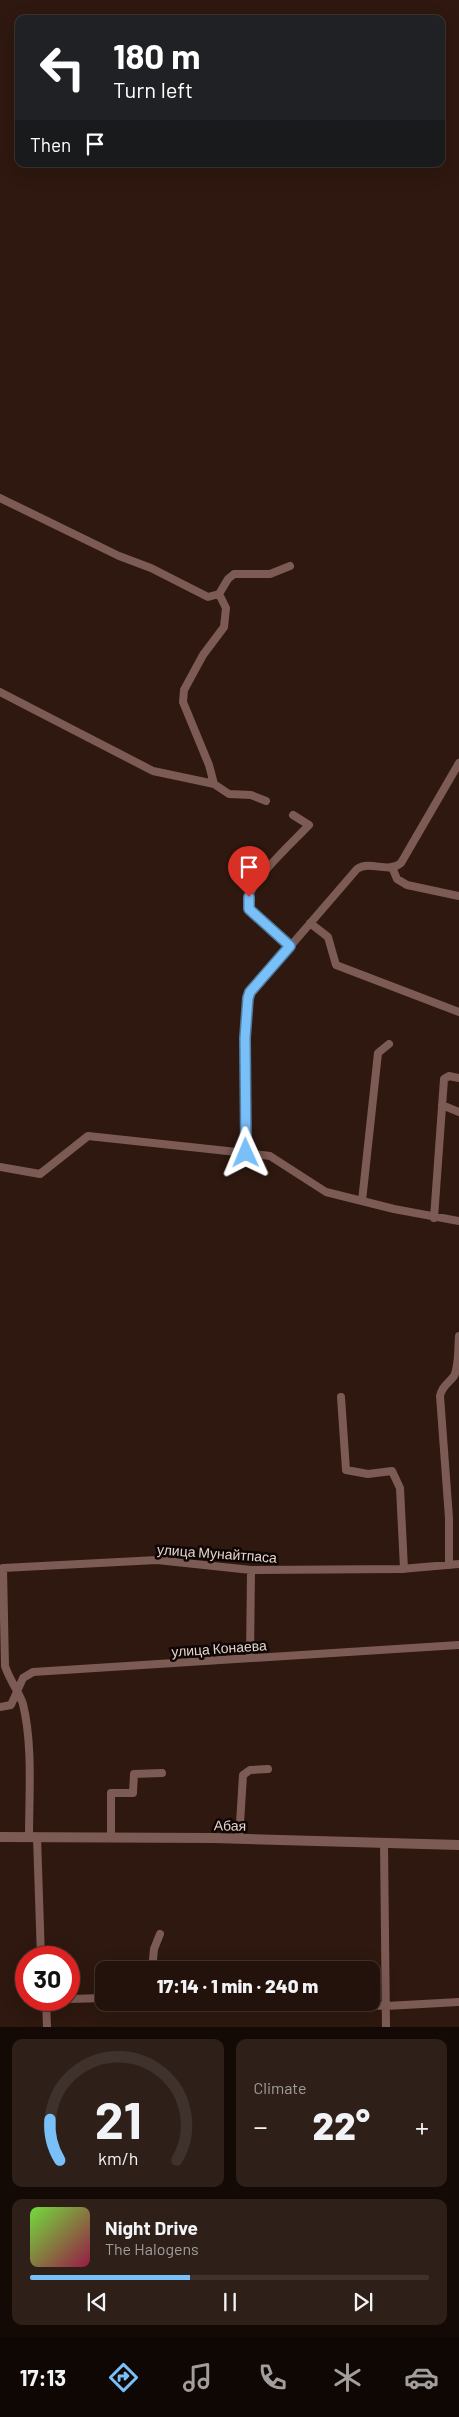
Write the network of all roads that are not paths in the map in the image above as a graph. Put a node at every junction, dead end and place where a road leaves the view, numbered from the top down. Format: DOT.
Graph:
graph roads {
  1 [pos="0,498"];
  2 [pos="290,566"];
  3 [pos="219,594"];
  4 [pos="0,692"];
  5 [pos="459,763"];
  6 [pos="214,784"];
  7 [pos="266,801"];
  8 [pos="293,815"];
  9 [pos="392,867"];
  10 [pos="459,896"];
  11 [pos="310,924"];
  12 [pos="290,946"];
  13 [pos="459,1012"];
  14 [pos="388,1044"];
  15 [pos="459,1078"];
  16 [pos="442,1105"];
  17 [pos="459,1112"];
  18 [pos="246,1153"];
  19 [pos="0,1167"];
  20 [pos="362,1201"];
  21 [pos="434,1218"];
  22 [pos="459,1221"];
  23 [pos="459,1336"];
  24 [pos="458,1371"];
  25 [pos="341,1396"];
  26 [pos="459,1564"];
  27 [pos="449,1565"];
  28 [pos="404,1568"];
  29 [pos="251,1570"];
  30 [pos="459,1645"];
  31 [pos="250,1658"];
  32 [pos="17,1693"];
  33 [pos="0,1707"];
  34 [pos="268,1769"];
  35 [pos="162,1773"];
  36 [pos="0,1837"];
  37 [pos="33,1837"];
  38 [pos="111,1837"];
  39 [pos="239,1839"];
  40 [pos="384,1843"];
  41 [pos="459,1845"];
  42 [pos="160,1934"];
  43 [pos="40,1946"];
  44 [pos="153,1961"];
  45 [pos="95,1998"];
  46 [pos="80,1999"];
  47 [pos="459,2002"];
  48 [pos="380,2006"];
  49 [pos="386,2006"];
  50 [pos="46,2011"];
  51 [pos="47,2027"];
  52 [pos="386,2027"];
  1 -- 3 [label="street"];
  2 -- 3 [label="street"];
  3 -- 6 [label="street"];
  4 -- 6 [label="street"];
  5 -- 9 [label="street"];
  6 -- 7 [label="street"];
  8 -- 12 [label="street"];
  9 -- 10 [label="street"];
  9 -- 11 [label="street"];
  11 -- 12 [label="street"];
  11 -- 13 [label="street"];
  12 -- 18 [label="street"];
  14 -- 20 [label="street"];
  15 -- 16 [label="street"];
  16 -- 17 [label="street"];
  16 -- 21 [label="street"];
  18 -- 19 [label="street"];
  18 -- 20 [label="street"];
  20 -- 21 [label="street"];
  21 -- 22 [label="street"];
  23 -- 24 [label="street"];
  24 -- 27 [label="street"];
  25 -- 28 [label="street"];
  26 -- 27 [label="street, улица Мунайтпаса"];
  27 -- 28 [label="street, улица Мунайтпаса"];
  28 -- 29 [label="street, улица Мунайтпаса"];
  29 -- 31 [label="street"];
  29 -- 32 [label="street, улица Мунайтпаса"];
  30 -- 31 [label="street, улица Конаева"];
  31 -- 32 [label="street, улица Конаева"];
  32 -- 33 [label="street, улица Конаева"];
  32 -- 37 [label="street"];
  34 -- 39 [label="street"];
  35 -- 38 [label="street"];
  36 -- 37 [label="street, Абая"];
  37 -- 38 [label="street, Абая"];
  37 -- 43 [label="street"];
  38 -- 39 [label="street, Абая"];
  39 -- 40 [label="street, Абая"];
  40 -- 41 [label="street, Абая"];
  40 -- 49 [label="street"];
  42 -- 44 [label="street"];
  45 -- 46 [label="street"];
  47 -- 49 [label="street"];
  48 -- 49 [label="street"];
  49 -- 52 [label="street"];
  50 -- 51 [label="street"];
}
